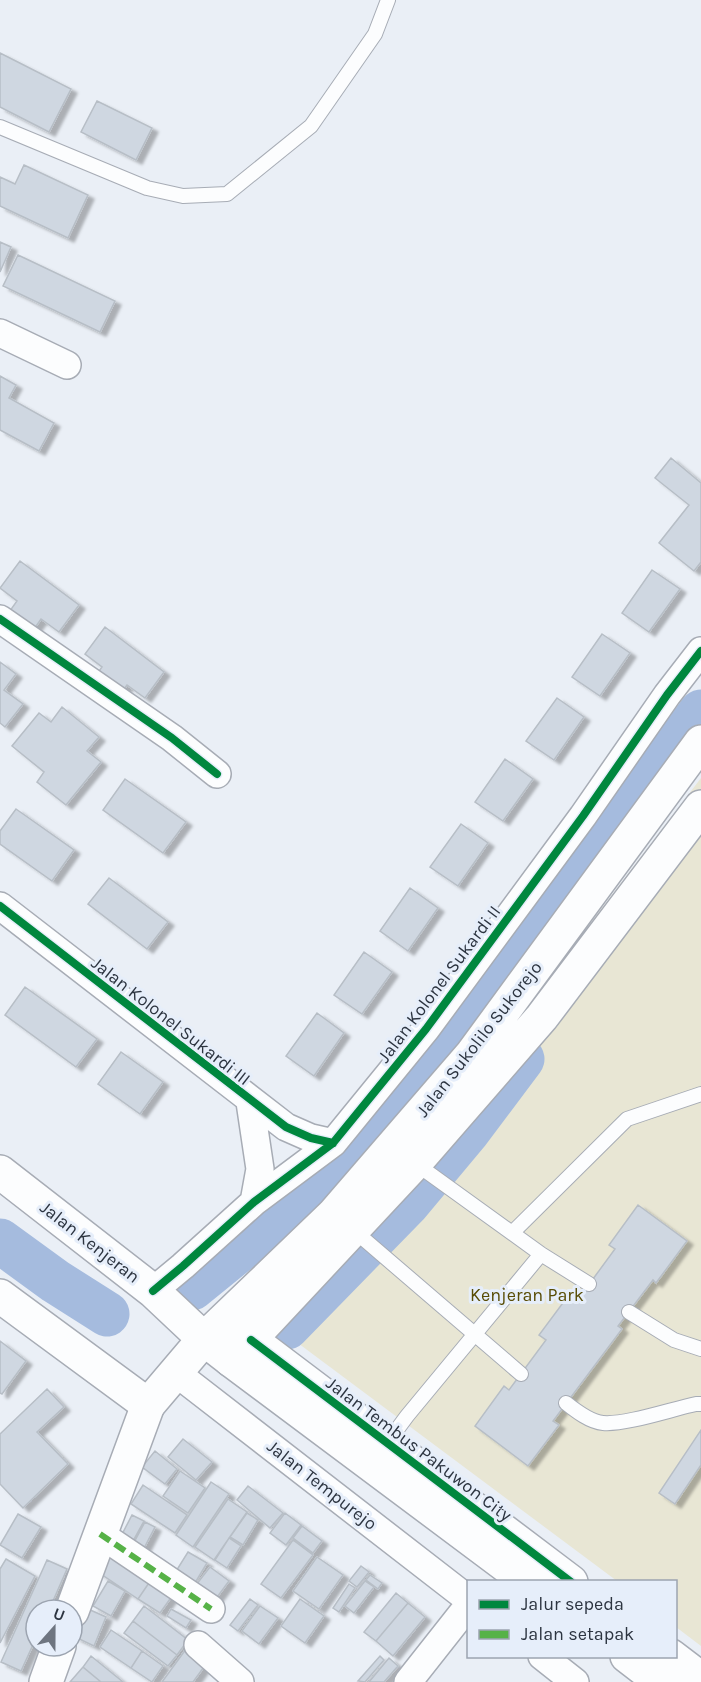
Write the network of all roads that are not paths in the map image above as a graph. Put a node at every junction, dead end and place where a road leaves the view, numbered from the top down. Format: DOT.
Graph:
graph roads {
  1 [pos="388,0"];
  2 [pos="0,127"];
  3 [pos="0,333"];
  4 [pos="67,365"];
  5 [pos="0,619"];
  6 [pos="701,651"];
  7 [pos="701,741"];
  8 [pos="217,774"];
  9 [pos="670,782"];
  10 [pos="701,805"];
  11 [pos="0,906"];
  12 [pos="701,1094"];
  13 [pos="250,1102"];
  14 [pos="333,1143"];
  15 [pos="418,1164"];
  16 [pos="0,1172"];
  17 [pos="254,1202"];
  18 [pos="356,1233"];
  19 [pos="512,1233"];
  20 [pos="541,1254"];
  21 [pos="589,1284"];
  22 [pos="153,1291"];
  23 [pos="0,1296"];
  24 [pos="629,1312"];
  25 [pos="215,1329"];
  26 [pos="474,1335"];
  27 [pos="701,1348"];
  28 [pos="241,1350"];
  29 [pos="175,1372"];
  30 [pos="521,1374"];
  31 [pos="566,1403"];
  32 [pos="701,1404"];
  33 [pos="148,1406"];
  34 [pos="387,1443"];
  35 [pos="100,1534"];
  36 [pos="527,1580"];
  37 [pos="570,1580"];
  38 [pos="77,1598"];
  39 [pos="467,1598"];
  40 [pos="467,1607"];
  41 [pos="211,1610"];
  42 [pos="198,1645"];
  43 [pos="55,1658"];
  44 [pos="545,1658"];
  45 [pos="630,1658"];
  46 [pos="674,1658"];
  47 [pos="701,1679"];
  48 [pos="46,1682"];
  49 [pos="240,1682"];
  50 [pos="408,1682"];
  51 [pos="575,1682"];
  52 [pos="661,1682"];
  1 -- 2 [label="lane"];
  3 -- 4 [label="street"];
  5 -- 8 [label="street"];
  6 -- 14 [label="street, Jalan Kolonel Sukardi II"];
  7 -- 9 [label="main road, Jalan Sukolilo Sukorejo"];
  9 -- 10 [label="main road"];
  9 -- 15 [label="main road, Jalan Sukolilo Sukorejo"];
  10 -- 15 [label="main road, Jalan Sukolilo Sukorejo"];
  11 -- 13 [label="street, Jalan Kolonel Sukardi III"];
  12 -- 19 [label="lane"];
  13 -- 14 [label="street, Jalan Kolonel Sukardi III"];
  13 -- 17 [label="street, Jalan Kolonel Sukardi III"];
  14 -- 17 [label="street, Jalan Kolonel Sukardi II"];
  15 -- 18 [label="main road, Jalan Sukolilo Sukorejo"];
  15 -- 19 [label="lane"];
  16 -- 22 [label="main road, Jalan Kenjeran"];
  17 -- 22 [label="street, Jalan Kolonel Sukardi II"];
  18 -- 25 [label="main road, Jalan Sukolilo Sukorejo"];
  18 -- 26 [label="lane"];
  18 -- 28 [label="main road, Jalan Sukolilo Sukorejo"];
  19 -- 20 [label="lane"];
  20 -- 21 [label="lane"];
  20 -- 26 [label="lane"];
  22 -- 25 [label="main road, Jalan Kenjeran"];
  23 -- 33 [label="main road"];
  24 -- 27 [label="lane"];
  25 -- 28 [label="main road, Jalan Tembus Pakuwon City"];
  25 -- 29 [label="main road, Jalan Sukolilo Sukorejo"];
  26 -- 30 [label="lane"];
  26 -- 34 [label="lane"];
  28 -- 34 [label="main road, Jalan Tembus Pakuwon City"];
  28 -- 36 [label="main road, Jalan Tembus Pakuwon City"];
  29 -- 33 [label="main road, Jalan Sukolilo Sukorejo"];
  29 -- 39 [label="street, Jalan Tempurejo"];
  31 -- 32 [label="lane"];
  33 -- 35 [label="main road"];
  34 -- 37 [label="main road, Jalan Tembus Pakuwon City"];
  35 -- 38 [label="main road"];
  35 -- 41 [label="street"];
  40 -- 50 [label="street"];
  42 -- 49 [label="street"];
  43 -- 48 [label="main road"];
  44 -- 51 [label="street"];
  45 -- 52 [label="main road"];
  46 -- 47 [label="main road"];
}
